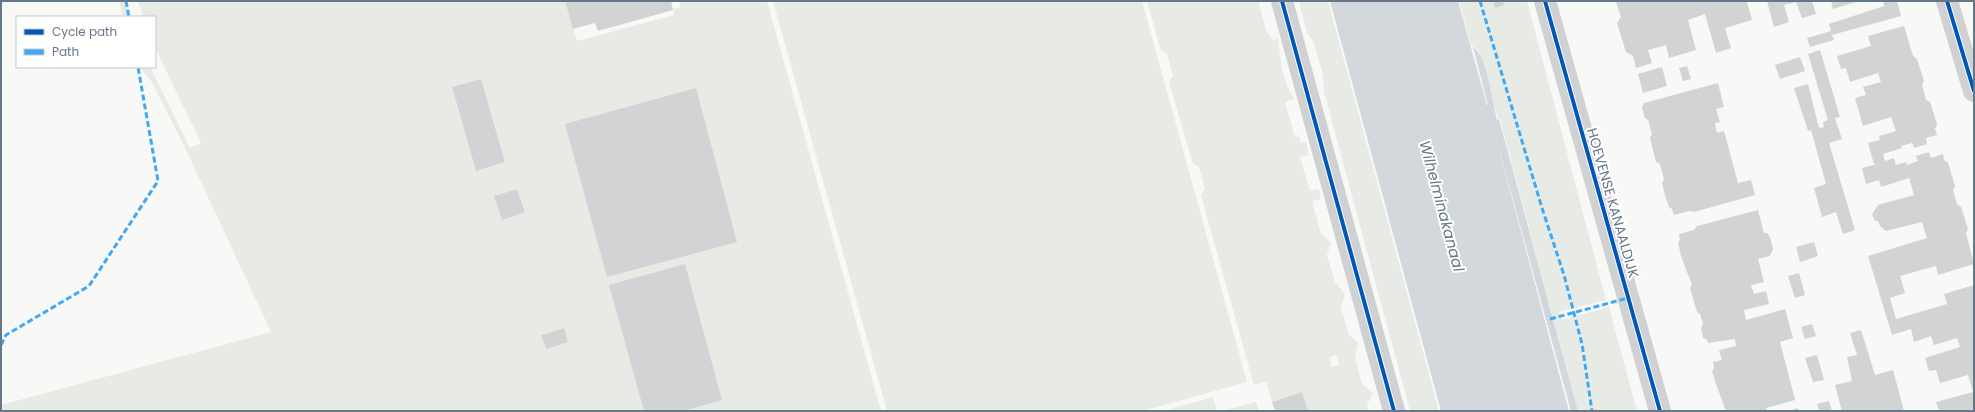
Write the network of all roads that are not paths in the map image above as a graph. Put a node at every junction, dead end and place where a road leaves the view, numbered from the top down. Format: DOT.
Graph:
graph roads {
  1 [pos="1282,1"];
  2 [pos="1545,1"];
  3 [pos="1947,1"];
  4 [pos="1974,91"];
  5 [pos="1394,411"];
  6 [pos="1660,411"];
  1 -- 5 [label="street"];
  2 -- 6 [label="street, HOEVENSE KANAALDIJK"];
  3 -- 4 [label="street"];
}
